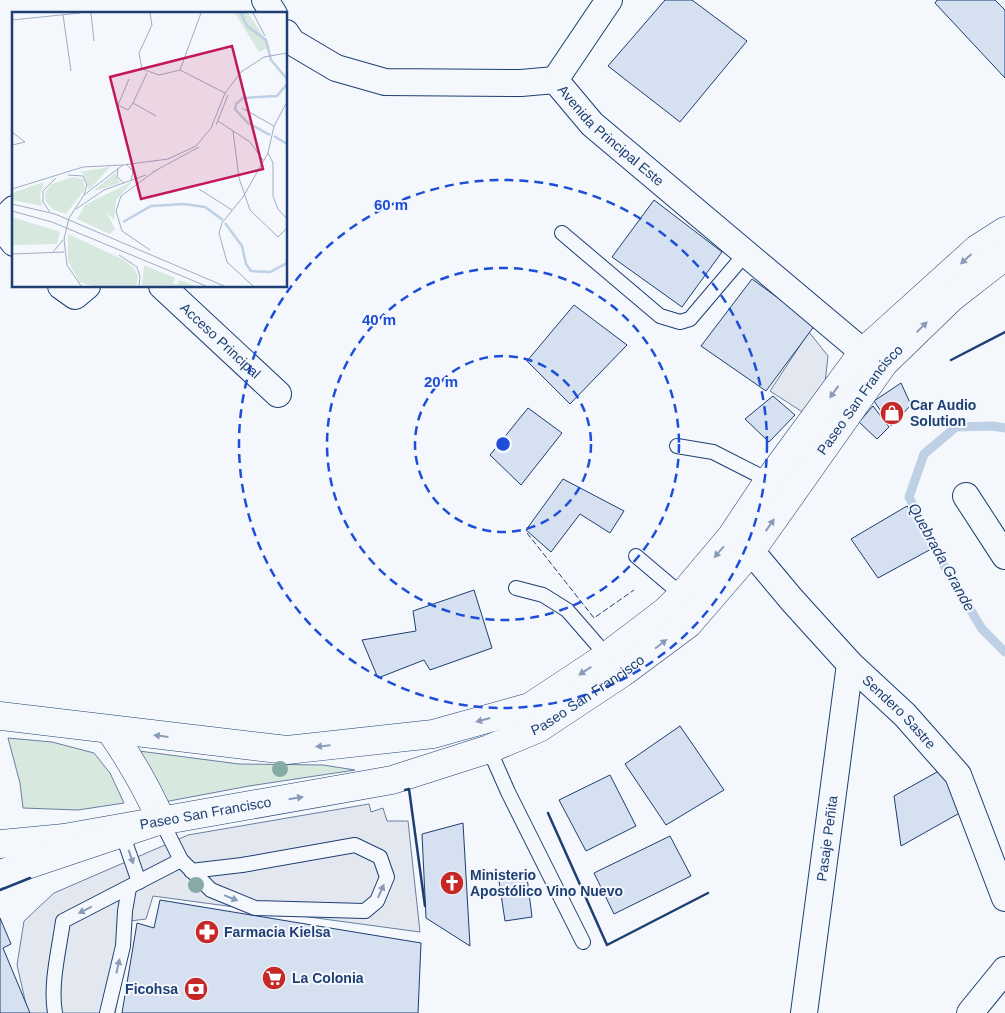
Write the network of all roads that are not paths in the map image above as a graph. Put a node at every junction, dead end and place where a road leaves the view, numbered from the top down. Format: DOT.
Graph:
graph roads {
  1 [pos="265,0"];
  2 [pos="609,0"];
  3 [pos="273,12"];
  4 [pos="288,42"];
  5 [pos="554,80"];
  6 [pos="10,213"];
  7 [pos="1005,231"];
  8 [pos="562,233"];
  9 [pos="12,240"];
  10 [pos="746,253"];
  11 [pos="1005,256"];
  12 [pos="64,288"];
  13 [pos="84,288"];
  14 [pos="164,288"];
  15 [pos="863,352"];
  16 [pos="278,394"];
  17 [pos="677,446"];
  18 [pos="769,480"];
  19 [pos="792,494"];
  20 [pos="966,496"];
  21 [pos="751,552"];
  22 [pos="636,556"];
  23 [pos="1005,556"];
  24 [pos="516,588"];
  25 [pos="682,594"];
  26 [pos="607,656"];
  27 [pos="850,664"];
  28 [pos="0,716"];
  29 [pos="110,730"];
  30 [pos="489,750"];
  31 [pos="161,820"];
  32 [pos="122,833"];
  33 [pos="0,844"];
  34 [pos="181,860"];
  35 [pos="191,871"];
  36 [pos="0,874"];
  37 [pos="134,885"];
  38 [pos="1005,898"];
  39 [pos="583,942"];
  40 [pos="1005,970"];
  41 [pos="55,1013"];
  42 [pos="107,1013"];
  43 [pos="804,1013"];
  44 [pos="970,1013"];
  1 -- 3 [label="street"];
  2 -- 5 [label="street"];
  4 -- 5 [label="street, Avenida Principal Este"];
  5 -- 10 [label="street, Avenida Principal Este"];
  6 -- 9 [label="street"];
  7 -- 15 [label="main road, Paseo San Francisco, one-way"];
  8 -- 10 [label="lane"];
  10 -- 15 [label="street, Avenida Principal Este"];
  19 -- 11 [label="main road, Paseo San Francisco, one-way"];
  12 -- 13 [label="street"];
  14 -- 16 [label="street, Acceso Principal"];
  15 -- 18 [label="main road, Paseo San Francisco, one-way"];
  17 -- 18 [label="lane"];
  18 -- 19 [label="lane"];
  18 -- 25 [label="main road, Paseo San Francisco, one-way"];
  21 -- 19 [label="main road, Paseo San Francisco, one-way"];
  20 -- 23 [label="street"];
  21 -- 27 [label="street, Sendero Sastre"];
  30 -- 21 [label="main road, Paseo San Francisco, one-way"];
  22 -- 25 [label="lane"];
  24 -- 26 [label="lane"];
  25 -- 26 [label="main road, Paseo San Francisco"];
  26 -- 29 [label="main road, Paseo San Francisco, one-way"];
  27 -- 38 [label="street, Sendero Sastre"];
  27 -- 43 [label="street, Pasaje Peñita"];
  28 -- 29 [label="main road, Paseo San Francisco"];
  29 -- 31 [label="main road"];
  31 -- 30 [label="main road, Paseo San Francisco, one-way"];
  30 -- 39 [label="lane"];
  31 -- 32 [label="main road"];
  31 -- 33 [label="main road, Paseo San Francisco"];
  31 -- 34 [label="lane"];
  32 -- 36 [label="main road"];
  32 -- 37 [label="lane, one-way"];
  34 -- 35 [label="lane"];
  34 -- 37 [label="lane"];
  35 -- 35 [label="lane, one-way"];
  37 -- 41 [label="lane, one-way"];
  42 -- 37 [label="lane, one-way"];
  40 -- 44 [label="street"];
}
